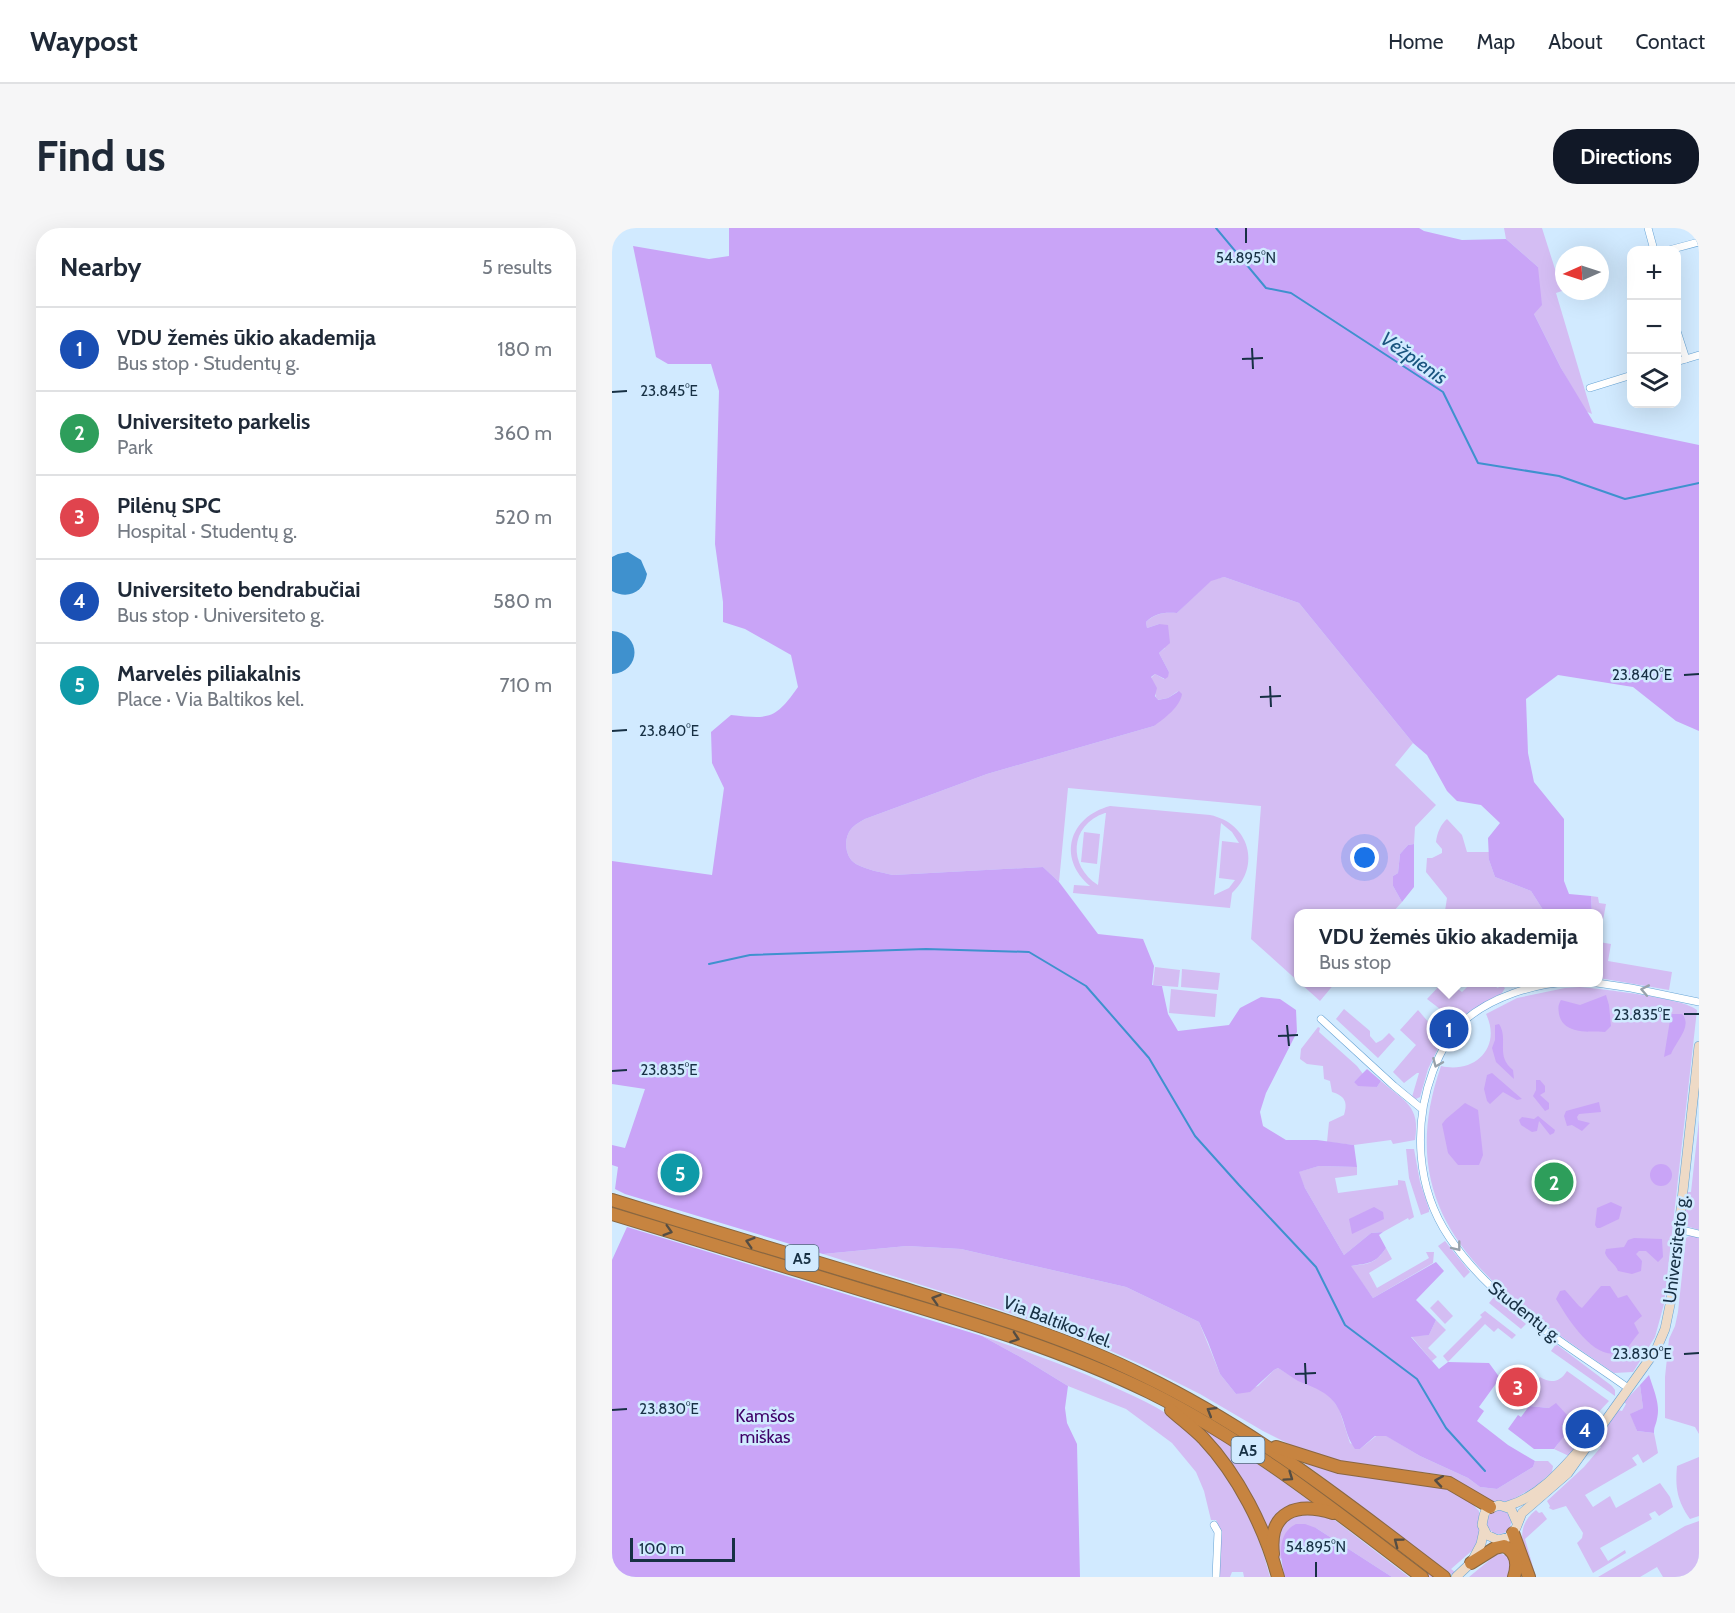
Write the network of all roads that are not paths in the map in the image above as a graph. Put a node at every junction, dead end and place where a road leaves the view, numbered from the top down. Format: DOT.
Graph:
graph roads {
  1 [pos="1648,228"];
  2 [pos="1699,242"];
  3 [pos="1653,246"];
  4 [pos="1681,247"];
  5 [pos="1681,342"];
  6 [pos="1699,355"];
  7 [pos="1686,359"];
  8 [pos="1681,361"];
  9 [pos="1627,377"];
  10 [pos="1590,388"];
  11 [pos="1603,984"];
  12 [pos="1537,987"];
  13 [pos="1699,1002"];
  14 [pos="1321,1019"];
  15 [pos="1699,1046"];
  16 [pos="1422,1109"];
  17 [pos="612,1200"];
  18 [pos="612,1214"];
  19 [pos="1678,1229"];
  20 [pos="1699,1234"];
  21 [pos="1628,1388"];
  22 [pos="1149,1392"];
  23 [pos="1596,1432"];
  24 [pos="1261,1442"];
  25 [pos="1507,1506"];
  26 [pos="1490,1507"];
  27 [pos="1342,1516"];
  28 [pos="1214,1525"];
  29 [pos="1515,1528"];
  30 [pos="1484,1530"];
  31 [pos="1498,1539"];
  32 [pos="1471,1563"];
  33 [pos="1276,1571"];
  34 [pos="1215,1577"];
  35 [pos="1422,1577"];
  36 [pos="1444,1577"];
  37 [pos="1456,1577"];
  38 [pos="1514,1577"];
  39 [pos="1529,1577"];
  1 -- 3 [label="street"];
  2 -- 4 [label="street"];
  5 -- 7 [label="street"];
  6 -- 7 [label="street"];
  7 -- 8 [label="street"];
  9 -- 10 [label="street"];
  13 -- 11 [label="street, one-way"];
  12 -- 16 [label="street, Studentų g., one-way"];
  14 -- 16 [label="street"];
  15 -- 19 [label="main road, Universiteto g."];
  16 -- 21 [label="street, Studentų g., one-way"];
  24 -- 17 [label="highway, Via Baltikos kel. / A5, one-way"];
  18 -- 22 [label="highway, Via Baltikos kel. / A5, one-way"];
  19 -- 20 [label="street"];
  19 -- 21 [label="main road, Universiteto g."];
  21 -- 23 [label="main road, Universiteto g."];
  22 -- 27 [label="highway, Via Baltikos kel. / A5, one-way"];
  22 -- 33 [label="highway"];
  23 -- 25 [label="main road, Universiteto g."];
  23 -- 29 [label="main road, Universiteto g."];
  26 -- 24 [label="highway, one-way"];
  36 -- 24 [label="highway, Via Baltikos kel. / A5, one-way"];
  25 -- 26 [label="main road"];
  25 -- 29 [label="main road"];
  26 -- 30 [label="main road"];
  27 -- 33 [label="highway"];
  27 -- 35 [label="highway, Via Baltikos kel. / A5"];
  28 -- 34 [label="street"];
  29 -- 31 [label="main road"];
  29 -- 39 [label="highway"];
  30 -- 31 [label="main road"];
  30 -- 32 [label="main road"];
  31 -- 32 [label="main road"];
  32 -- 37 [label="main road"];
  32 -- 38 [label="highway"];
}
